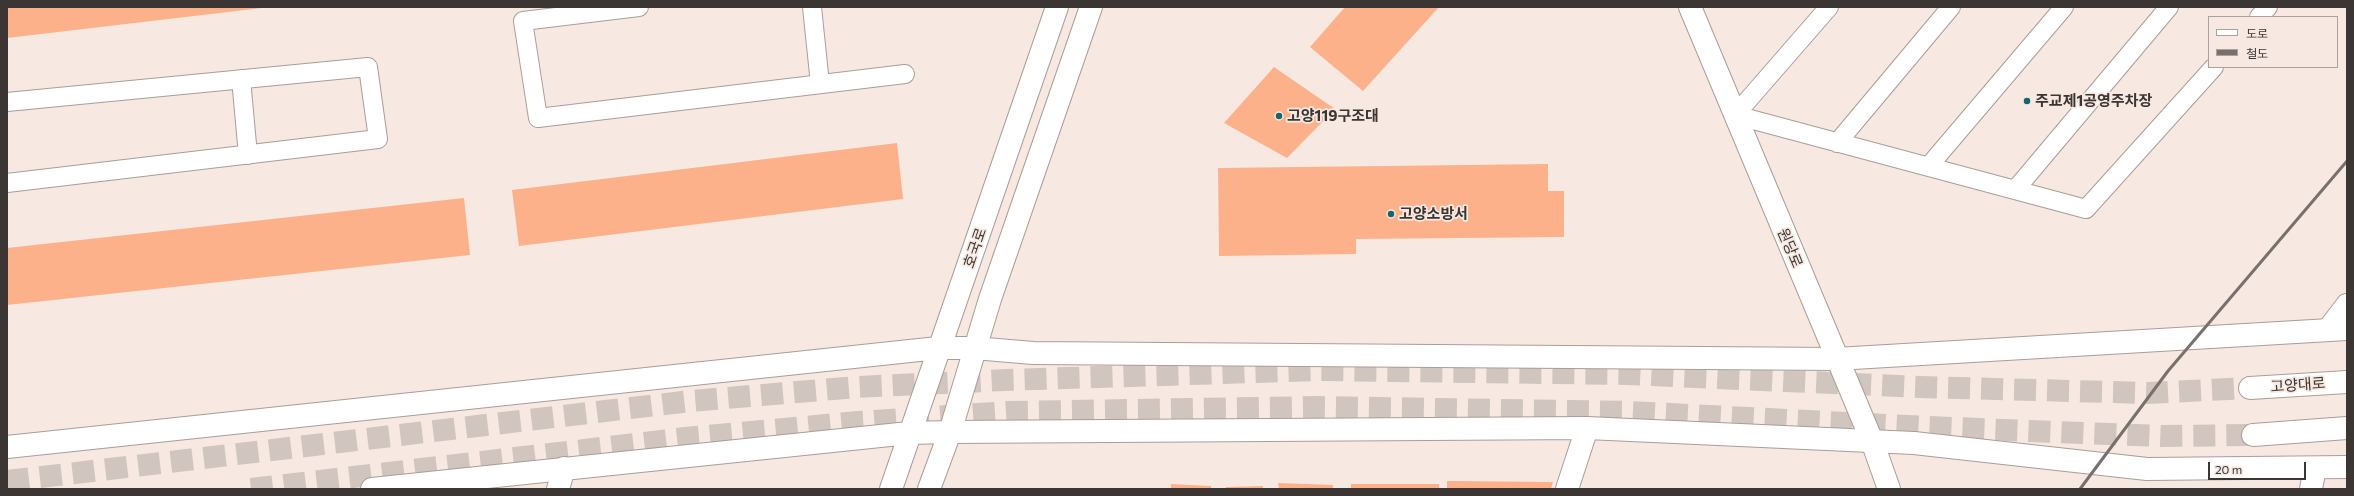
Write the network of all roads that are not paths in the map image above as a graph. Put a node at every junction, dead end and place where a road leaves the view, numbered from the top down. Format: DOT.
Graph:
graph roads {
  1 [pos="638,7"];
  2 [pos="812,7"];
  3 [pos="1057,7"];
  4 [pos="1091,7"];
  5 [pos="1690,7"];
  6 [pos="1829,7"];
  7 [pos="1951,7"];
  8 [pos="2064,7"];
  9 [pos="2169,7"];
  10 [pos="2268,7"];
  11 [pos="2260,16"];
  12 [pos="2213,68"];
  13 [pos="905,74"];
  14 [pos="241,79"];
  15 [pos="820,84"];
  16 [pos="7,102"];
  17 [pos="1735,115"];
  18 [pos="1019,121"];
  19 [pos="1837,143"];
  20 [pos="248,155"];
  21 [pos="1928,167"];
  22 [pos="1034,172"];
  23 [pos="7,183"];
  24 [pos="2015,190"];
  25 [pos="2347,305"];
  26 [pos="2338,330"];
  27 [pos="938,348"];
  28 [pos="974,348"];
  29 [pos="1836,359"];
  30 [pos="2347,382"];
  31 [pos="2250,388"];
  32 [pos="1587,428"];
  33 [pos="2347,428"];
  34 [pos="950,432"];
  35 [pos="909,433"];
  36 [pos="2253,435"];
  37 [pos="1872,441"];
  38 [pos="7,446"];
  39 [pos="2347,466"];
  40 [pos="564,468"];
  41 [pos="2313,478"];
  42 [pos="372,489"];
  43 [pos="558,489"];
  44 [pos="891,489"];
  45 [pos="929,489"];
  46 [pos="1567,489"];
  47 [pos="1889,489"];
  1 -- 15 [label="lane"];
  2 -- 15 [label="lane"];
  3 -- 18 [label="main road, 호국로"];
  4 -- 22 [label="main road, 호국로"];
  5 -- 17 [label="main road, 원당로"];
  6 -- 17 [label="lane"];
  7 -- 19 [label="lane"];
  8 -- 21 [label="lane"];
  9 -- 24 [label="lane"];
  10 -- 11 [label="lane"];
  12 -- 24 [label="lane"];
  13 -- 15 [label="lane"];
  14 -- 16 [label="lane"];
  14 -- 20 [label="lane"];
  14 -- 20 [label="lane"];
  17 -- 19 [label="lane"];
  17 -- 29 [label="main road, 원당로"];
  18 -- 22 [label="main road"];
  18 -- 27 [label="main road, 호국로"];
  19 -- 21 [label="lane"];
  20 -- 23 [label="lane"];
  21 -- 24 [label="lane"];
  22 -- 28 [label="main road, 호국로"];
  25 -- 26 [label="main road"];
  26 -- 29 [label="main road"];
  27 -- 28 [label="main road"];
  27 -- 35 [label="main road, 호국로"];
  27 -- 38 [label="main road"];
  28 -- 29 [label="main road"];
  28 -- 34 [label="main road, 호국로"];
  29 -- 37 [label="main road, 원당로"];
  30 -- 31 [label="main road, 고양대로"];
  32 -- 34 [label="main road"];
  32 -- 37 [label="main road"];
  32 -- 46 [label="main road"];
  33 -- 36 [label="main road"];
  34 -- 35 [label="main road"];
  34 -- 45 [label="main road, 호국로"];
  35 -- 40 [label="main road"];
  35 -- 44 [label="main road, 호국로"];
  37 -- 41 [label="main road"];
  37 -- 47 [label="main road, 원당로"];
  39 -- 41 [label="main road"];
  40 -- 42 [label="main road"];
  40 -- 43 [label="main road"];
}
